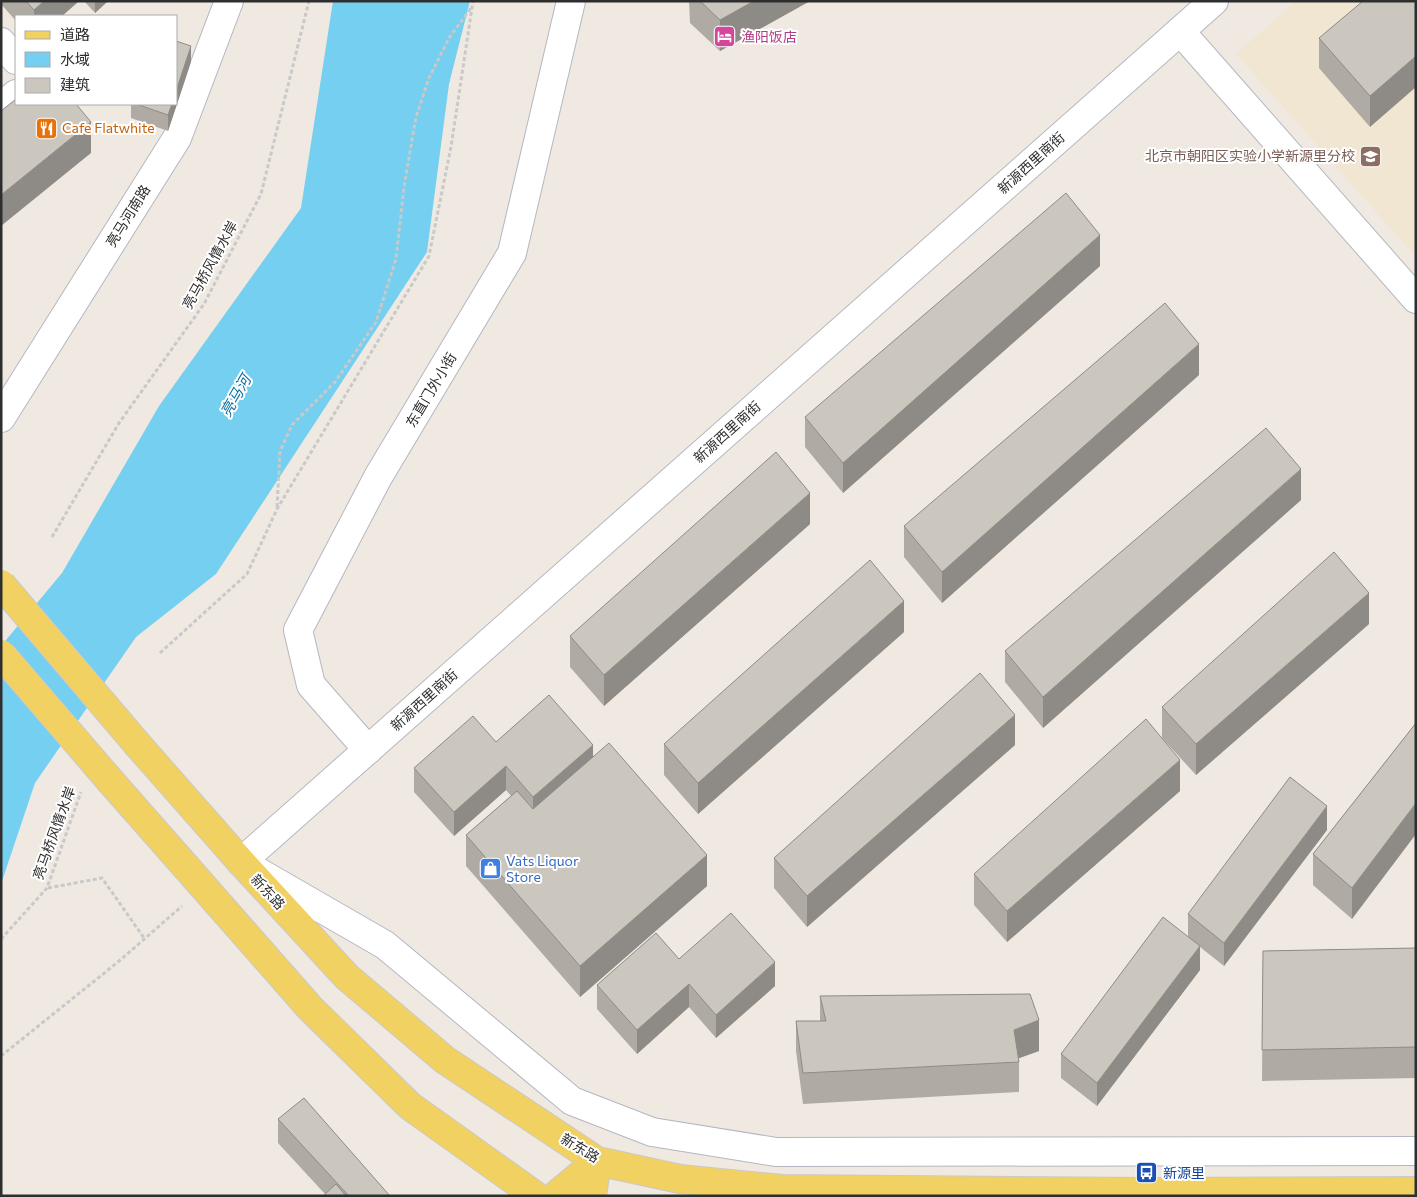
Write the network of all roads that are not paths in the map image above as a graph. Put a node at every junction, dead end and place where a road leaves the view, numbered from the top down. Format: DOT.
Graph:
graph roads {
  1 [pos="229,1"];
  2 [pos="571,1"];
  3 [pos="1210,2"];
  4 [pos="1180,31"];
  5 [pos="1,42"];
  6 [pos="15,59"];
  7 [pos="15,95"];
  8 [pos="1,107"];
  9 [pos="1416,299"];
  10 [pos="1,418"];
  11 [pos="1,584"];
  12 [pos="1,654"];
  13 [pos="368,750"];
  14 [pos="241,862"];
  15 [pos="1416,1151"];
  16 [pos="597,1161"];
  17 [pos="1416,1191"];
  18 [pos="536,1196"];
  19 [pos="555,1196"];
  20 [pos="592,1196"];
  1 -- 10 [label="street, 亮马河南路"];
  2 -- 13 [label="street, 东直门外小街"];
  3 -- 4 [label="street, 新源西里南街"];
  4 -- 9 [label="street"];
  4 -- 13 [label="street, 新源西里南街"];
  5 -- 6 [label="street"];
  7 -- 8 [label="street"];
  11 -- 14 [label="main road, 新东路, bridge"];
  12 -- 18 [label="main road, bridge"];
  13 -- 14 [label="street, 新源西里南街"];
  14 -- 15 [label="street"];
  14 -- 16 [label="main road, 新东路"];
  16 -- 17 [label="main road, 新东路"];
  16 -- 19 [label="main road"];
  16 -- 20 [label="main road"];
}
